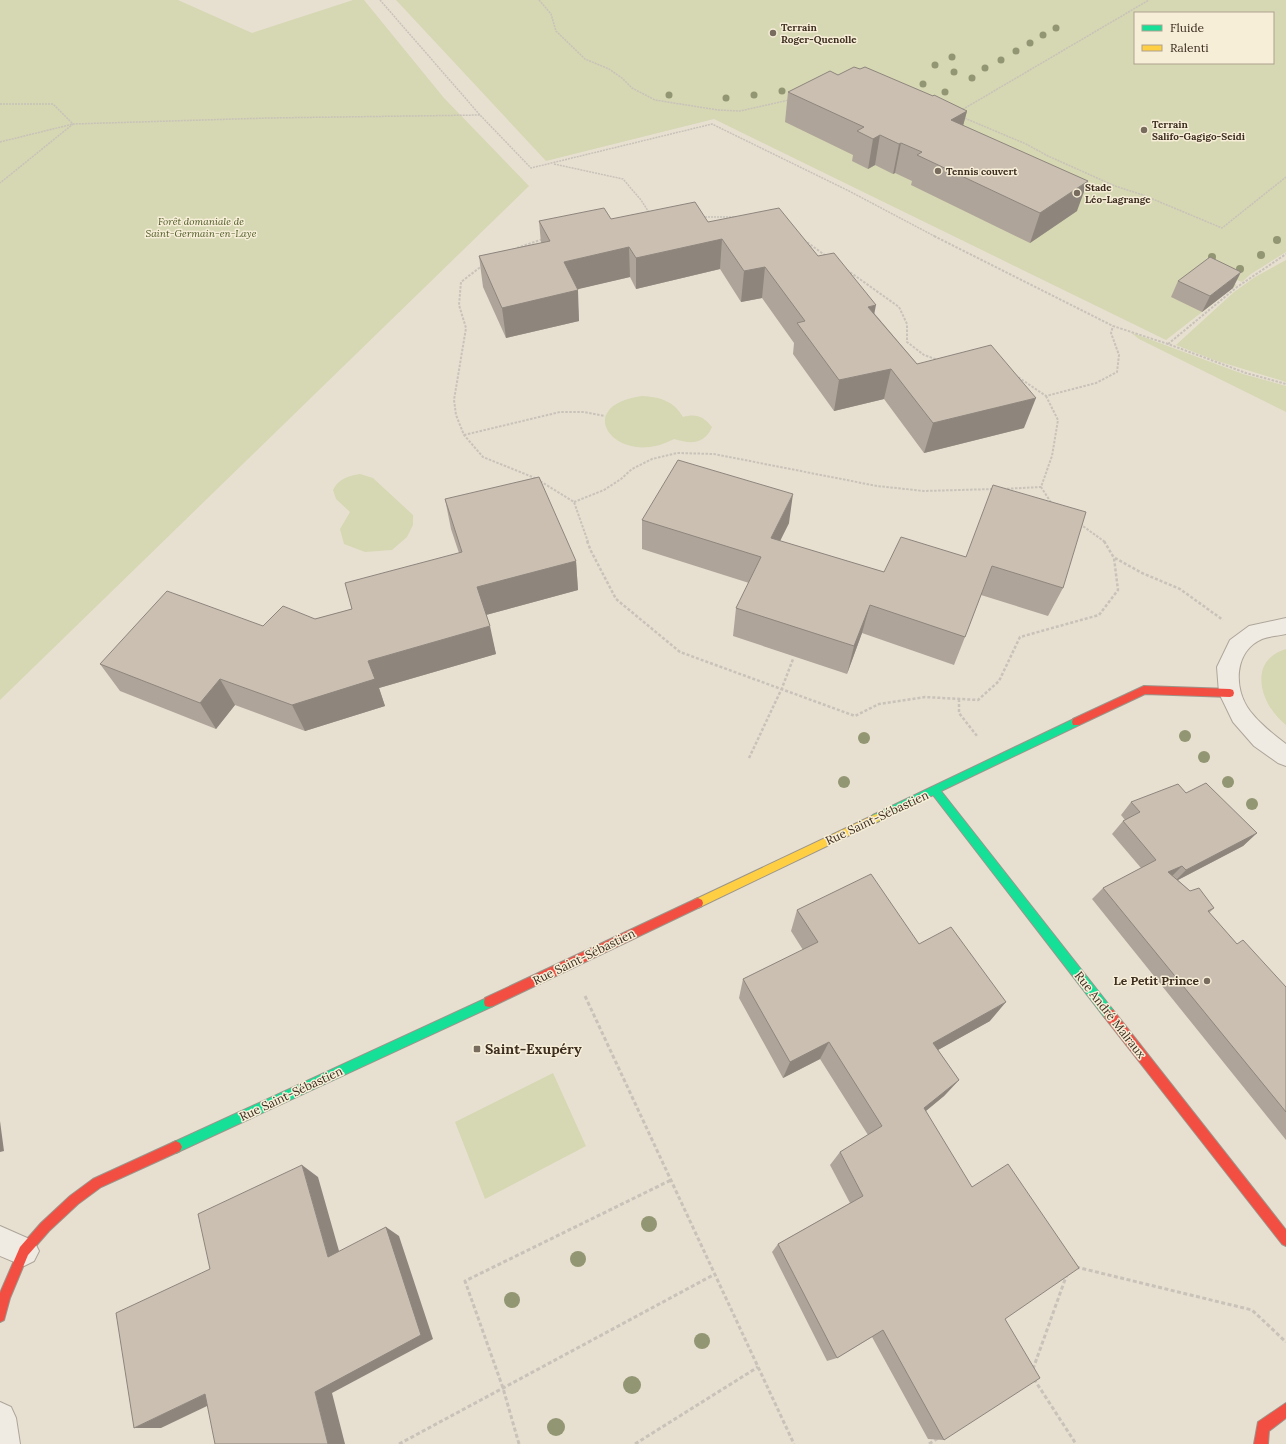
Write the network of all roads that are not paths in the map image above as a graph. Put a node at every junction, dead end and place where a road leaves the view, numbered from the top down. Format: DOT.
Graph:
graph roads {
  1 [pos="1286,626"];
  2 [pos="1230,692"];
  3 [pos="1286,756"];
  4 [pos="934,790"];
  5 [pos="1286,1240"];
  6 [pos="12,1246"];
  7 [pos="0,1316"];
  8 [pos="1286,1410"];
  9 [pos="0,1418"];
  10 [pos="4,1444"];
  11 [pos="1261,1444"];
  1 -- 2 [label="street"];
  2 -- 3 [label="street"];
  2 -- 4 [label="street, Rue Saint-Sébastien"];
  4 -- 5 [label="street, Rue André Malraux"];
  4 -- 6 [label="street, Rue Saint-Sébastien"];
  6 -- 7 [label="street, Rue Saint-Sébastien"];
  8 -- 11 [label="street"];
  9 -- 10 [label="street"];
}
